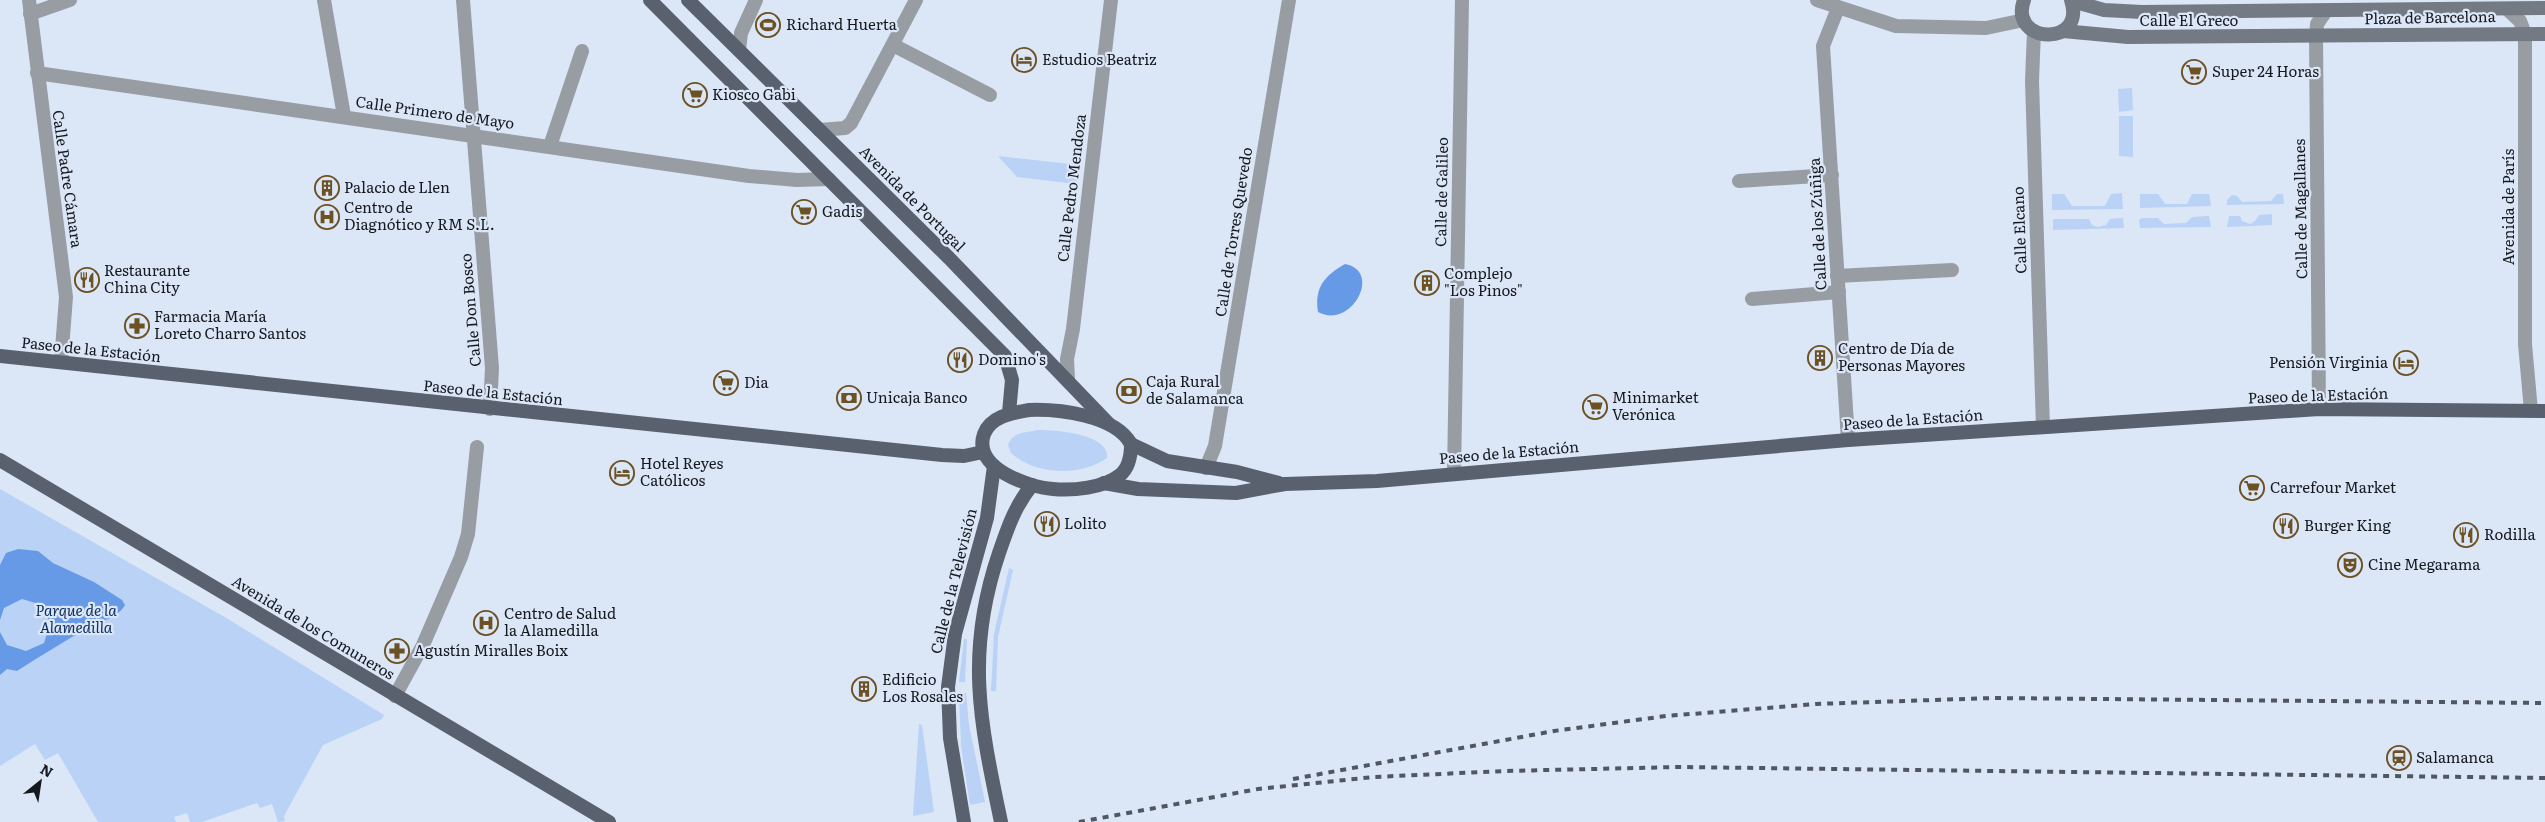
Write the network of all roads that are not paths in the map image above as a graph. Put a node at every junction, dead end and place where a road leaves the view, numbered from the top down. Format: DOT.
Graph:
graph roads {
  1 [pos="29,0"];
  2 [pos="70,0"];
  3 [pos="324,0"];
  4 [pos="463,0"];
  5 [pos="650,0"];
  6 [pos="688,0"];
  7 [pos="756,0"];
  8 [pos="916,0"];
  9 [pos="1111,0"];
  10 [pos="1289,0"];
  11 [pos="1462,0"];
  12 [pos="1817,0"];
  13 [pos="2024,0"];
  14 [pos="2072,0"];
  15 [pos="1843,6"];
  16 [pos="2545,8"];
  17 [pos="2507,9"];
  18 [pos="2326,11"];
  19 [pos="30,14"];
  20 [pos="2024,20"];
  21 [pos="2034,31"];
  22 [pos="2064,31"];
  23 [pos="2525,34"];
  24 [pos="2545,34"];
  25 [pos="2316,36"];
  26 [pos="893,45"];
  27 [pos="739,50"];
  28 [pos="582,51"];
  29 [pos="37,73"];
  30 [pos="990,95"];
  31 [pos="344,116"];
  32 [pos="819,130"];
  33 [pos="473,135"];
  34 [pos="550,146"];
  35 [pos="1832,175"];
  36 [pos="829,178"];
  37 [pos="1739,181"];
  38 [pos="1952,270"];
  39 [pos="1837,276"];
  40 [pos="1839,292"];
  41 [pos="1752,299"];
  42 [pos="0,356"];
  43 [pos="61,362"];
  44 [pos="1068,379"];
  45 [pos="490,409"];
  46 [pos="2319,409"];
  47 [pos="2530,411"];
  48 [pos="2545,411"];
  49 [pos="1010,413"];
  50 [pos="1109,424"];
  51 [pos="2043,427"];
  52 [pos="1848,440"];
  53 [pos="1131,444"];
  54 [pos="477,447"];
  55 [pos="983,452"];
  56 [pos="0,460"];
  57 [pos="994,466"];
  58 [pos="1206,468"];
  59 [pos="1454,474"];
  60 [pos="1104,483"];
  61 [pos="1285,484"];
  62 [pos="1032,485"];
  63 [pos="395,696"];
  64 [pos="609,822"];
  65 [pos="964,822"];
  66 [pos="1000,822"];
  1 -- 19 [label="street, Calle Padre Cámara"];
  2 -- 19 [label="street"];
  3 -- 31 [label="street"];
  4 -- 33 [label="street, Calle Don Bosco"];
  5 -- 36 [label="main road"];
  6 -- 27 [label="main road, Avenida de Portugal"];
  7 -- 27 [label="street"];
  8 -- 26 [label="street"];
  9 -- 44 [label="street, Calle Pedro Mendoza"];
  10 -- 58 [label="street, Calle de Torres Quevedo"];
  11 -- 59 [label="street, Calle de Galileo"];
  12 -- 15 [label="street"];
  13 -- 20 [label="main road"];
  14 -- 18 [label="main road, Calle El Greco"];
  14 -- 22 [label="main road"];
  15 -- 20 [label="street"];
  15 -- 35 [label="street, Calle de los Zúñiga"];
  16 -- 17 [label="main road, Plaza de Barcelona"];
  17 -- 18 [label="main road, Plaza de Barcelona"];
  17 -- 23 [label="street"];
  18 -- 25 [label="street, Calle de Magallanes"];
  19 -- 29 [label="street, Calle Padre Cámara"];
  20 -- 21 [label="main road"];
  21 -- 22 [label="main road, Calle El Greco"];
  21 -- 51 [label="street, Calle Elcano"];
  22 -- 25 [label="main road, Calle El Greco"];
  23 -- 24 [label="main road, Plaza de Barcelona"];
  23 -- 25 [label="main road, Plaza de Barcelona"];
  23 -- 47 [label="street, Avenida de París"];
  25 -- 46 [label="street, Calle de Magallanes"];
  26 -- 30 [label="street"];
  26 -- 32 [label="street"];
  27 -- 32 [label="main road, Avenida de Portugal"];
  28 -- 34 [label="street"];
  29 -- 31 [label="street, Calle Primero de Mayo"];
  29 -- 43 [label="street, Calle Padre Cámara"];
  31 -- 33 [label="street, Calle Primero de Mayo"];
  32 -- 44 [label="main road, Avenida de Portugal"];
  33 -- 34 [label="street, Calle Primero de Mayo"];
  33 -- 45 [label="street, Calle Don Bosco"];
  34 -- 36 [label="street, Calle Primero de Mayo"];
  35 -- 37 [label="street"];
  35 -- 39 [label="street, Calle de los Zúñiga"];
  36 -- 49 [label="main road"];
  38 -- 39 [label="street"];
  39 -- 40 [label="street, Calle de los Zúñiga"];
  40 -- 41 [label="street"];
  40 -- 52 [label="street, Calle de los Zúñiga"];
  42 -- 43 [label="main road, Paseo de la Estación"];
  43 -- 45 [label="main road, Paseo de la Estación"];
  44 -- 50 [label="main road, Avenida de Portugal"];
  45 -- 55 [label="main road, Paseo de la Estación"];
  46 -- 47 [label="main road, Paseo de la Estación"];
  46 -- 51 [label="main road, Paseo de la Estación"];
  47 -- 48 [label="main road, Paseo de la Estación"];
  49 -- 50 [label="main road"];
  49 -- 55 [label="main road"];
  50 -- 53 [label="main road, Avenida de Portugal"];
  51 -- 52 [label="main road, Paseo de la Estación"];
  52 -- 59 [label="main road, Paseo de la Estación"];
  53 -- 58 [label="main road, Paseo de la Estación"];
  53 -- 60 [label="main road"];
  54 -- 63 [label="street"];
  55 -- 57 [label="main road"];
  56 -- 63 [label="main road, Avenida de los Comuneros"];
  57 -- 62 [label="main road"];
  57 -- 65 [label="main road, Calle de la Televisión"];
  58 -- 61 [label="main road, Paseo de la Estación"];
  59 -- 61 [label="main road, Paseo de la Estación"];
  60 -- 61 [label="main road, Paseo de la Estación"];
  60 -- 62 [label="main road"];
  62 -- 66 [label="main road"];
  63 -- 64 [label="main road, Avenida de los Comuneros"];
}
